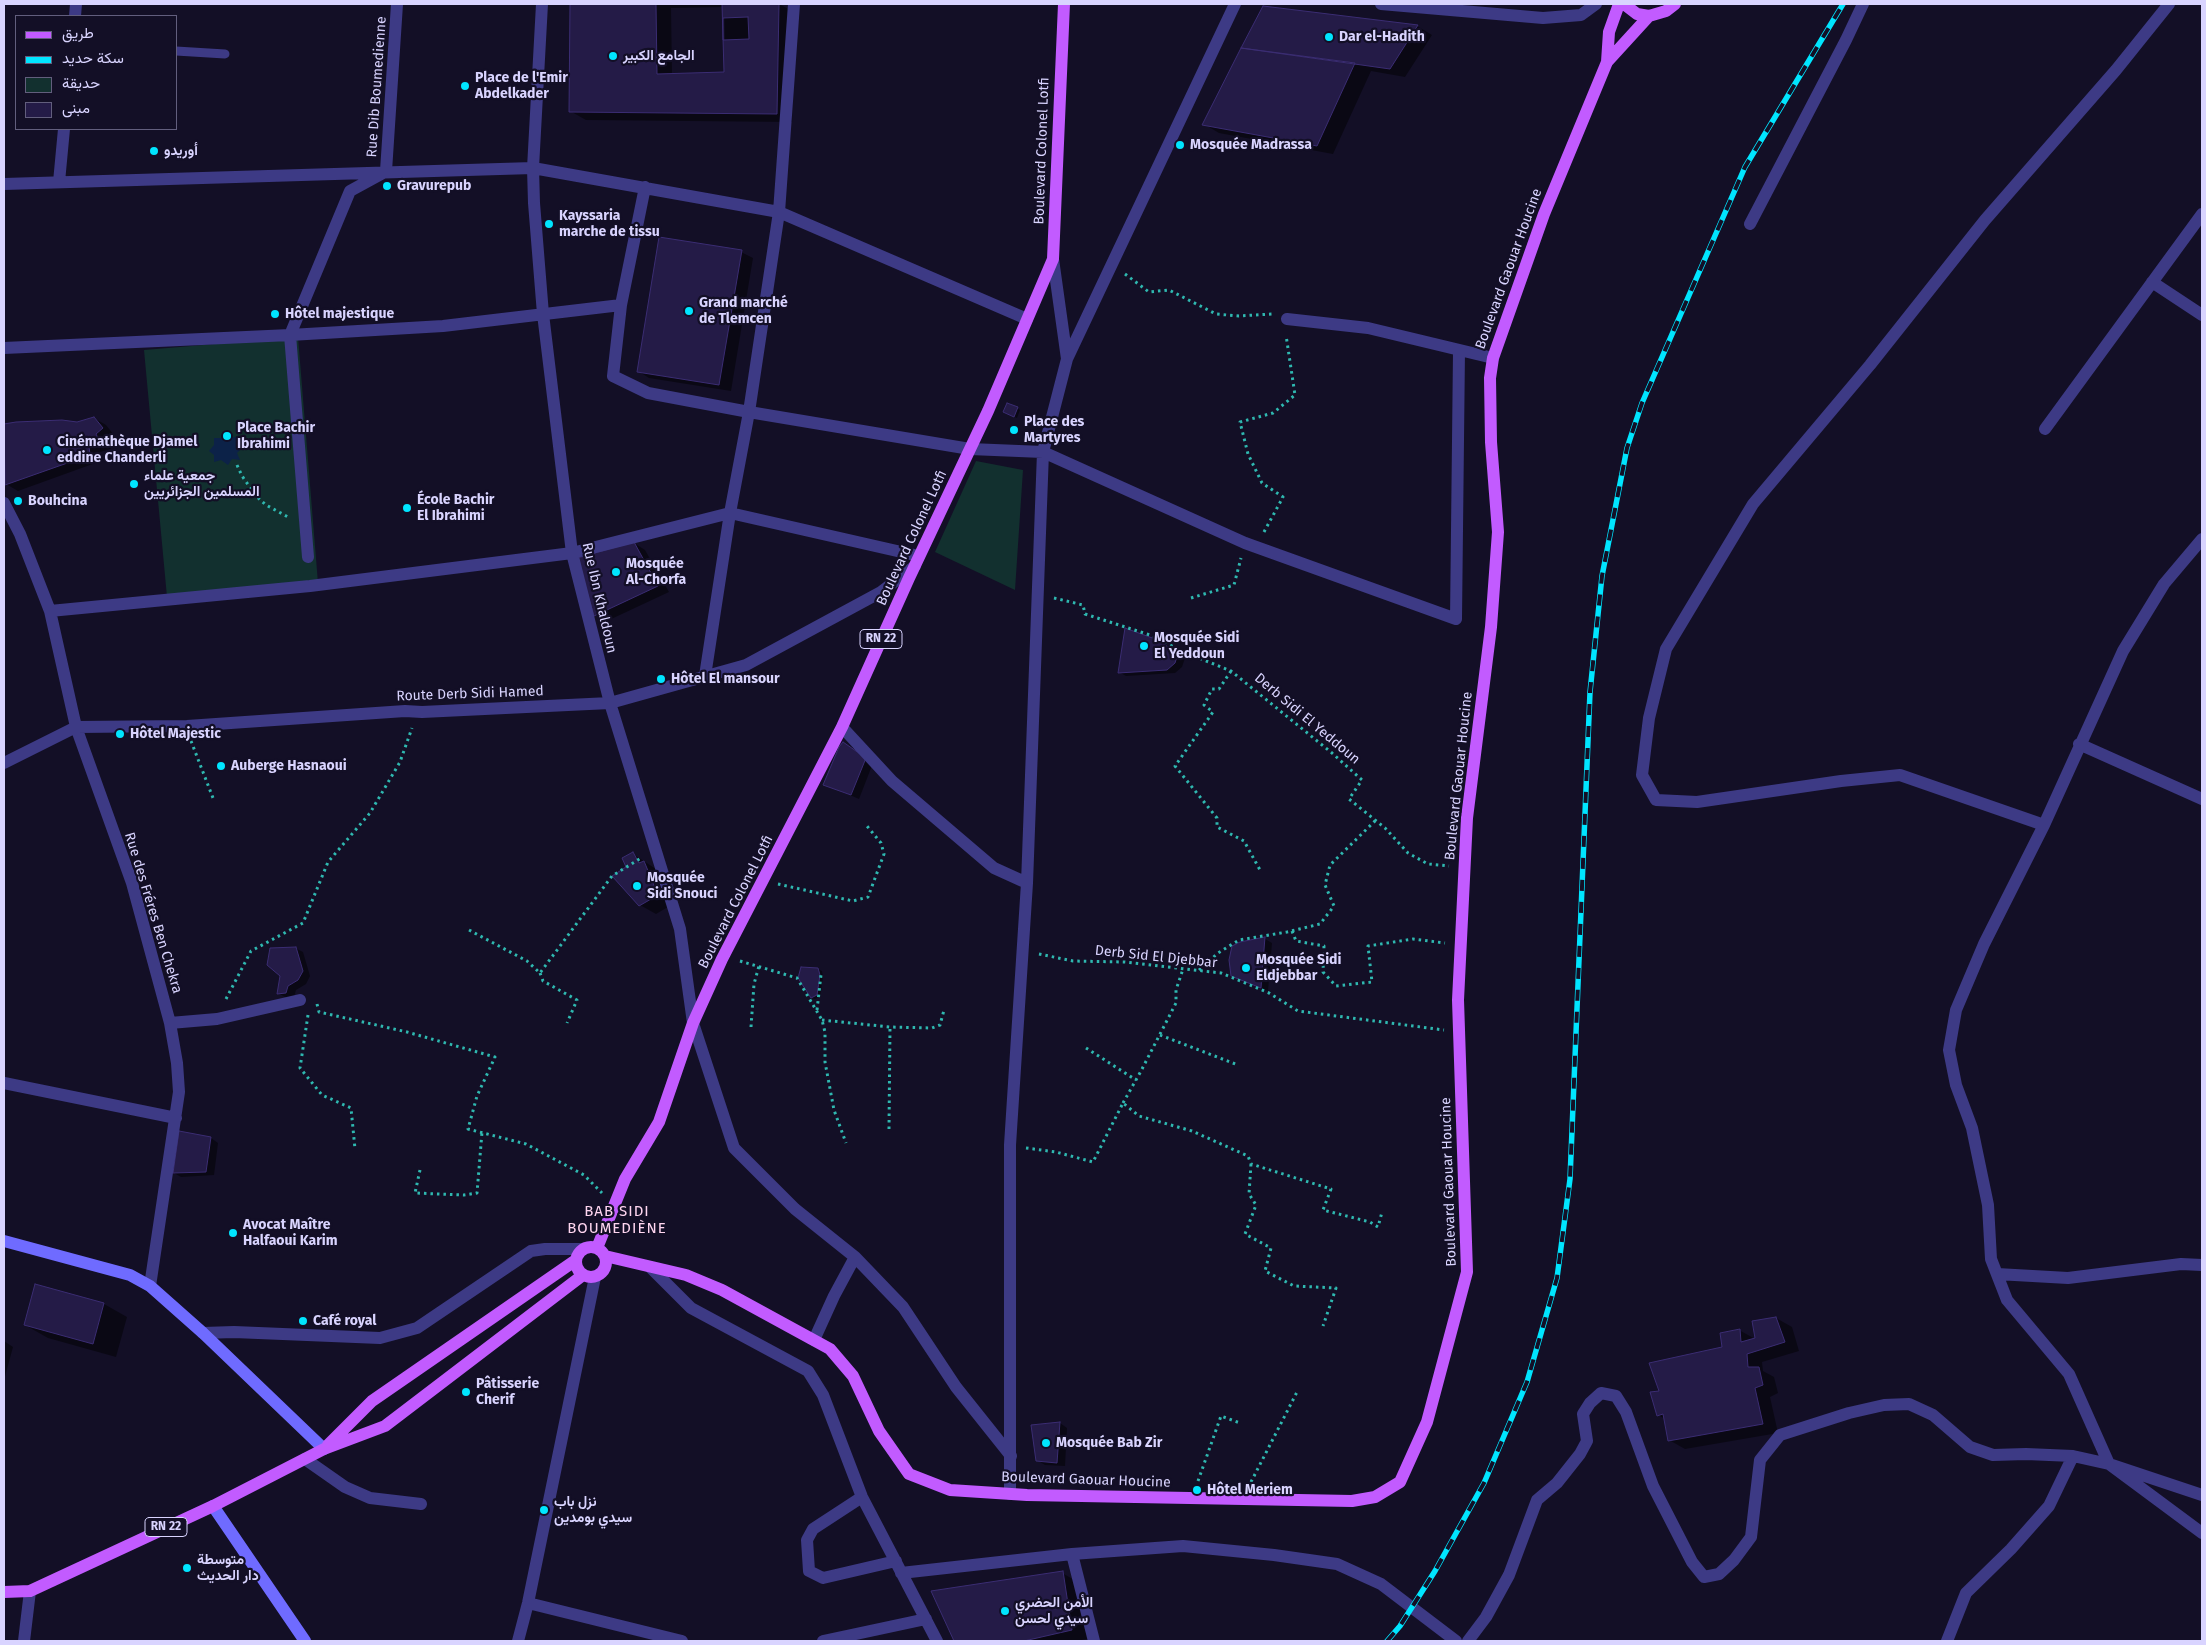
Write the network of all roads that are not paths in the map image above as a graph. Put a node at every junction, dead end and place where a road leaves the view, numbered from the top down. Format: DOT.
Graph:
graph roads {
  1 [pos="397,4"];
  2 [pos="542,4"];
  3 [pos="794,4"];
  4 [pos="1064,4"];
  5 [pos="1234,4"];
  6 [pos="1381,4"];
  7 [pos="1596,4"];
  8 [pos="1619,4"];
  9 [pos="1624,4"];
  10 [pos="1675,4"];
  11 [pos="1863,4"];
  12 [pos="2169,4"];
  13 [pos="1649,16"];
  14 [pos="178,51"];
  15 [pos="225,54"];
  16 [pos="1607,62"];
  17 [pos="64,130"];
  18 [pos="533,168"];
  19 [pos="386,171"];
  20 [pos="59,182"];
  21 [pos="4,184"];
  22 [pos="645,187"];
  23 [pos="779,212"];
  24 [pos="2202,214"];
  25 [pos="1750,224"];
  26 [pos="1053,259"];
  27 [pos="2152,282"];
  28 [pos="620,305"];
  29 [pos="543,314"];
  30 [pos="2202,315"];
  31 [pos="1285,318"];
  32 [pos="1027,319"];
  33 [pos="290,335"];
  34 [pos="4,348"];
  35 [pos="1459,351"];
  36 [pos="1493,358"];
  37 [pos="1067,359"];
  38 [pos="749,412"];
  39 [pos="2044,429"];
  40 [pos="970,449"];
  41 [pos="1043,452"];
  42 [pos="4,503"];
  43 [pos="730,513"];
  44 [pos="2202,539"];
  45 [pos="572,553"];
  46 [pos="308,557"];
  47 [pos="917,561"];
  48 [pos="50,611"];
  49 [pos="705,676"];
  50 [pos="610,703"];
  51 [pos="76,727"];
  52 [pos="842,727"];
  53 [pos="2080,744"];
  54 [pos="4,763"];
  55 [pos="2202,799"];
  56 [pos="2044,825"];
  57 [pos="1027,883"];
  58 [pos="305,1000"];
  59 [pos="170,1023"];
  60 [pos="694,1023"];
  61 [pos="4,1083"];
  62 [pos="176,1118"];
  63 [pos="4,1241"];
  64 [pos="601,1252"];
  65 [pos="579,1255"];
  66 [pos="855,1258"];
  67 [pos="2202,1265"];
  68 [pos="650,1267"];
  69 [pos="1997,1274"];
  70 [pos="589,1276"];
  71 [pos="150,1286"];
  72 [pos="203,1333"];
  73 [pos="814,1340"];
  74 [pos="324,1449"];
  75 [pos="1011,1456"];
  76 [pos="2073,1456"];
  77 [pos="305,1459"];
  78 [pos="2109,1464"];
  79 [pos="1010,1494"];
  80 [pos="2202,1495"];
  81 [pos="862,1497"];
  82 [pos="421,1504"];
  83 [pos="213,1506"];
  84 [pos="2202,1533"];
  85 [pos="1072,1554"];
  86 [pos="898,1567"];
  87 [pos="30,1591"];
  88 [pos="4,1592"];
  89 [pos="528,1603"];
  90 [pos="926,1619"];
  91 [pos="24,1641"];
  92 [pos="305,1641"];
  93 [pos="518,1641"];
  94 [pos="681,1641"];
  95 [pos="823,1641"];
  96 [pos="937,1641"];
  97 [pos="1094,1641"];
  98 [pos="1456,1641"];
  99 [pos="1468,1641"];
  100 [pos="1947,1641"];
  1 -- 19 [label="street, Rue Dib Boumedienne"];
  2 -- 18 [label="street, Rue Ibn Khaldoun"];
  3 -- 23 [label="street"];
  4 -- 26 [label="main road, Boulevard Colonel Lotfi / RN 22"];
  5 -- 37 [label="street"];
  6 -- 7 [label="street"];
  8 -- 16 [label="main road"];
  9 -- 13 [label="main road"];
  10 -- 13 [label="main road"];
  11 -- 25 [label="street"];
  12 -- 56 [label="street"];
  13 -- 16 [label="main road"];
  14 -- 15 [label="lane"];
  16 -- 36 [label="main road, Boulevard Gaouar Houcine"];
  17 -- 20 [label="street"];
  18 -- 19 [label="street"];
  18 -- 22 [label="street"];
  18 -- 29 [label="street, Rue Ibn Khaldoun"];
  19 -- 20 [label="street"];
  19 -- 33 [label="street"];
  20 -- 21 [label="street"];
  22 -- 23 [label="street"];
  22 -- 28 [label="street"];
  23 -- 32 [label="street"];
  23 -- 38 [label="street"];
  24 -- 27 [label="street"];
  26 -- 32 [label="main road, Boulevard Colonel Lotfi / RN 22"];
  26 -- 37 [label="street"];
  27 -- 30 [label="street"];
  27 -- 39 [label="street"];
  28 -- 29 [label="street"];
  28 -- 38 [label="street"];
  29 -- 33 [label="street"];
  29 -- 45 [label="street, Rue Ibn Khaldoun"];
  31 -- 35 [label="street"];
  32 -- 40 [label="main road, Boulevard Colonel Lotfi / RN 22"];
  33 -- 34 [label="street"];
  33 -- 46 [label="street"];
  35 -- 36 [label="street"];
  35 -- 41 [label="street"];
  36 -- 79 [label="main road, Boulevard Gaouar Houcine"];
  37 -- 41 [label="street"];
  38 -- 40 [label="street"];
  38 -- 43 [label="street"];
  40 -- 41 [label="street"];
  40 -- 47 [label="main road, Boulevard Colonel Lotfi / RN 22"];
  41 -- 57 [label="street"];
  42 -- 48 [label="street, Rue des Fréres Ben Chekra"];
  43 -- 45 [label="street"];
  43 -- 47 [label="street"];
  43 -- 49 [label="street"];
  44 -- 53 [label="street"];
  45 -- 48 [label="street"];
  45 -- 50 [label="street, Rue Ibn Khaldoun"];
  47 -- 49 [label="street, Route Derb Sidi Hamed"];
  47 -- 52 [label="main road, Boulevard Colonel Lotfi / RN 22"];
  48 -- 51 [label="street, Rue des Fréres Ben Chekra"];
  49 -- 50 [label="street, Route Derb Sidi Hamed"];
  50 -- 51 [label="street, Route Derb Sidi Hamed"];
  50 -- 60 [label="street, Rue Ibn Khaldoun"];
  51 -- 54 [label="street, Route Derb Sidi Hamed"];
  51 -- 59 [label="street, Rue des Fréres Ben Chekra"];
  52 -- 57 [label="street"];
  52 -- 60 [label="main road, Boulevard Colonel Lotfi / RN 22"];
  53 -- 55 [label="street"];
  53 -- 56 [label="street"];
  56 -- 69 [label="street"];
  57 -- 75 [label="street"];
  58 -- 59 [label="street"];
  59 -- 62 [label="street, Rue des Fréres Ben Chekra"];
  60 -- 64 [label="main road, Boulevard Colonel Lotfi / RN 22"];
  60 -- 66 [label="street, Rue Ibn Khaldoun"];
  61 -- 62 [label="street"];
  62 -- 71 [label="street, Rue des Fréres Ben Chekra"];
  63 -- 71 [label="main road"];
  64 -- 65 [label="main road"];
  64 -- 68 [label="main road, Boulevard Gaouar Houcine"];
  64 -- 70 [label="main road"];
  65 -- 70 [label="main road"];
  65 -- 72 [label="street"];
  65 -- 74 [label="main road, RN 22"];
  66 -- 73 [label="street"];
  66 -- 75 [label="street, Rue Ibn Khaldoun"];
  67 -- 69 [label="street"];
  68 -- 73 [label="main road, Boulevard Gaouar Houcine"];
  68 -- 81 [label="street"];
  69 -- 78 [label="street"];
  70 -- 74 [label="main road, RN 22"];
  70 -- 89 [label="street"];
  71 -- 72 [label="main road"];
  72 -- 74 [label="main road"];
  73 -- 79 [label="main road, Boulevard Gaouar Houcine"];
  74 -- 77 [label="main road, RN 22"];
  75 -- 79 [label="street"];
  76 -- 78 [label="street"];
  76 -- 99 [label="street"];
  76 -- 100 [label="street"];
  77 -- 82 [label="street"];
  77 -- 83 [label="main road, RN 22"];
  78 -- 80 [label="street"];
  78 -- 84 [label="street"];
  81 -- 86 [label="street"];
  81 -- 86 [label="street"];
  83 -- 87 [label="main road, RN 22"];
  83 -- 92 [label="main road"];
  85 -- 86 [label="street"];
  85 -- 97 [label="street"];
  85 -- 98 [label="street"];
  86 -- 90 [label="street"];
  87 -- 88 [label="main road, RN 22"];
  87 -- 91 [label="street"];
  89 -- 93 [label="street"];
  89 -- 94 [label="street"];
  90 -- 95 [label="street"];
  90 -- 96 [label="street"];
}
